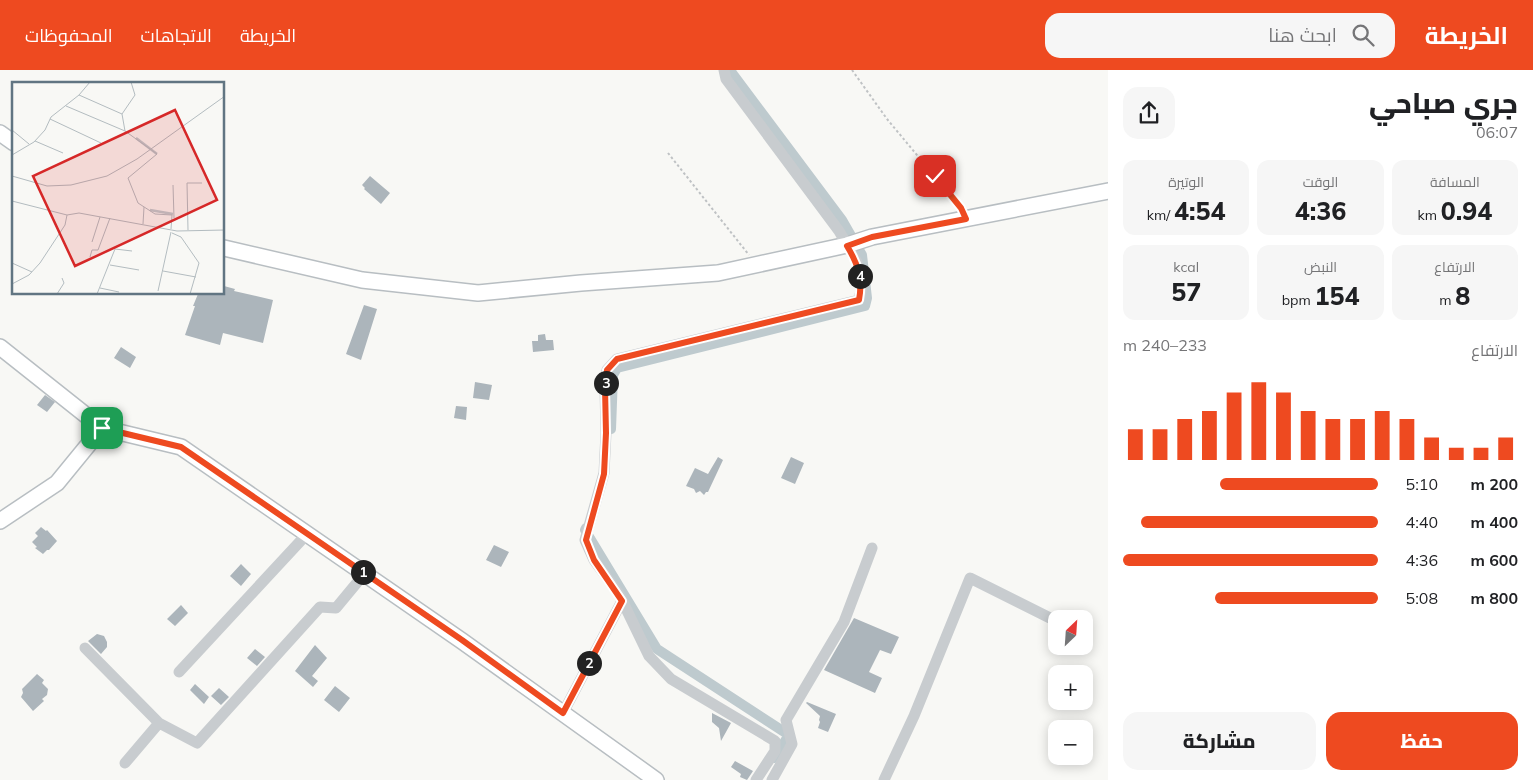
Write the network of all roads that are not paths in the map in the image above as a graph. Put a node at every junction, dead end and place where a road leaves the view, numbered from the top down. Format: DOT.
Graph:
graph roads {
  1 [pos="724,70"];
  2 [pos="0,133"];
  3 [pos="12,142"];
  4 [pos="1108,191"];
  5 [pos="847,246"];
  6 [pos="225,248"];
  7 [pos="0,347"];
  8 [pos="102,428"];
  9 [pos="0,521"];
  10 [pos="307,534"];
  11 [pos="872,548"];
  12 [pos="365,573"];
  13 [pos="622,601"];
  14 [pos="1048,617"];
  15 [pos="85,648"];
  16 [pos="179,672"];
  17 [pos="563,713"];
  18 [pos="159,723"];
  19 [pos="125,763"];
  20 [pos="656,780"];
  21 [pos="756,780"];
  22 [pos="772,780"];
  23 [pos="884,780"];
  1 -- 5 [label="street"];
  2 -- 3 [label="street"];
  4 -- 5 [label="street"];
  5 -- 6 [label="street"];
  5 -- 13 [label="street"];
  7 -- 8 [label="street"];
  8 -- 9 [label="street"];
  8 -- 10 [label="street"];
  10 -- 12 [label="street"];
  10 -- 16 [label="street"];
  11 -- 22 [label="street"];
  12 -- 17 [label="street"];
  12 -- 18 [label="street"];
  13 -- 17 [label="street"];
  13 -- 21 [label="street"];
  14 -- 23 [label="street"];
  15 -- 18 [label="street"];
  17 -- 20 [label="street"];
  18 -- 19 [label="street"];
}
